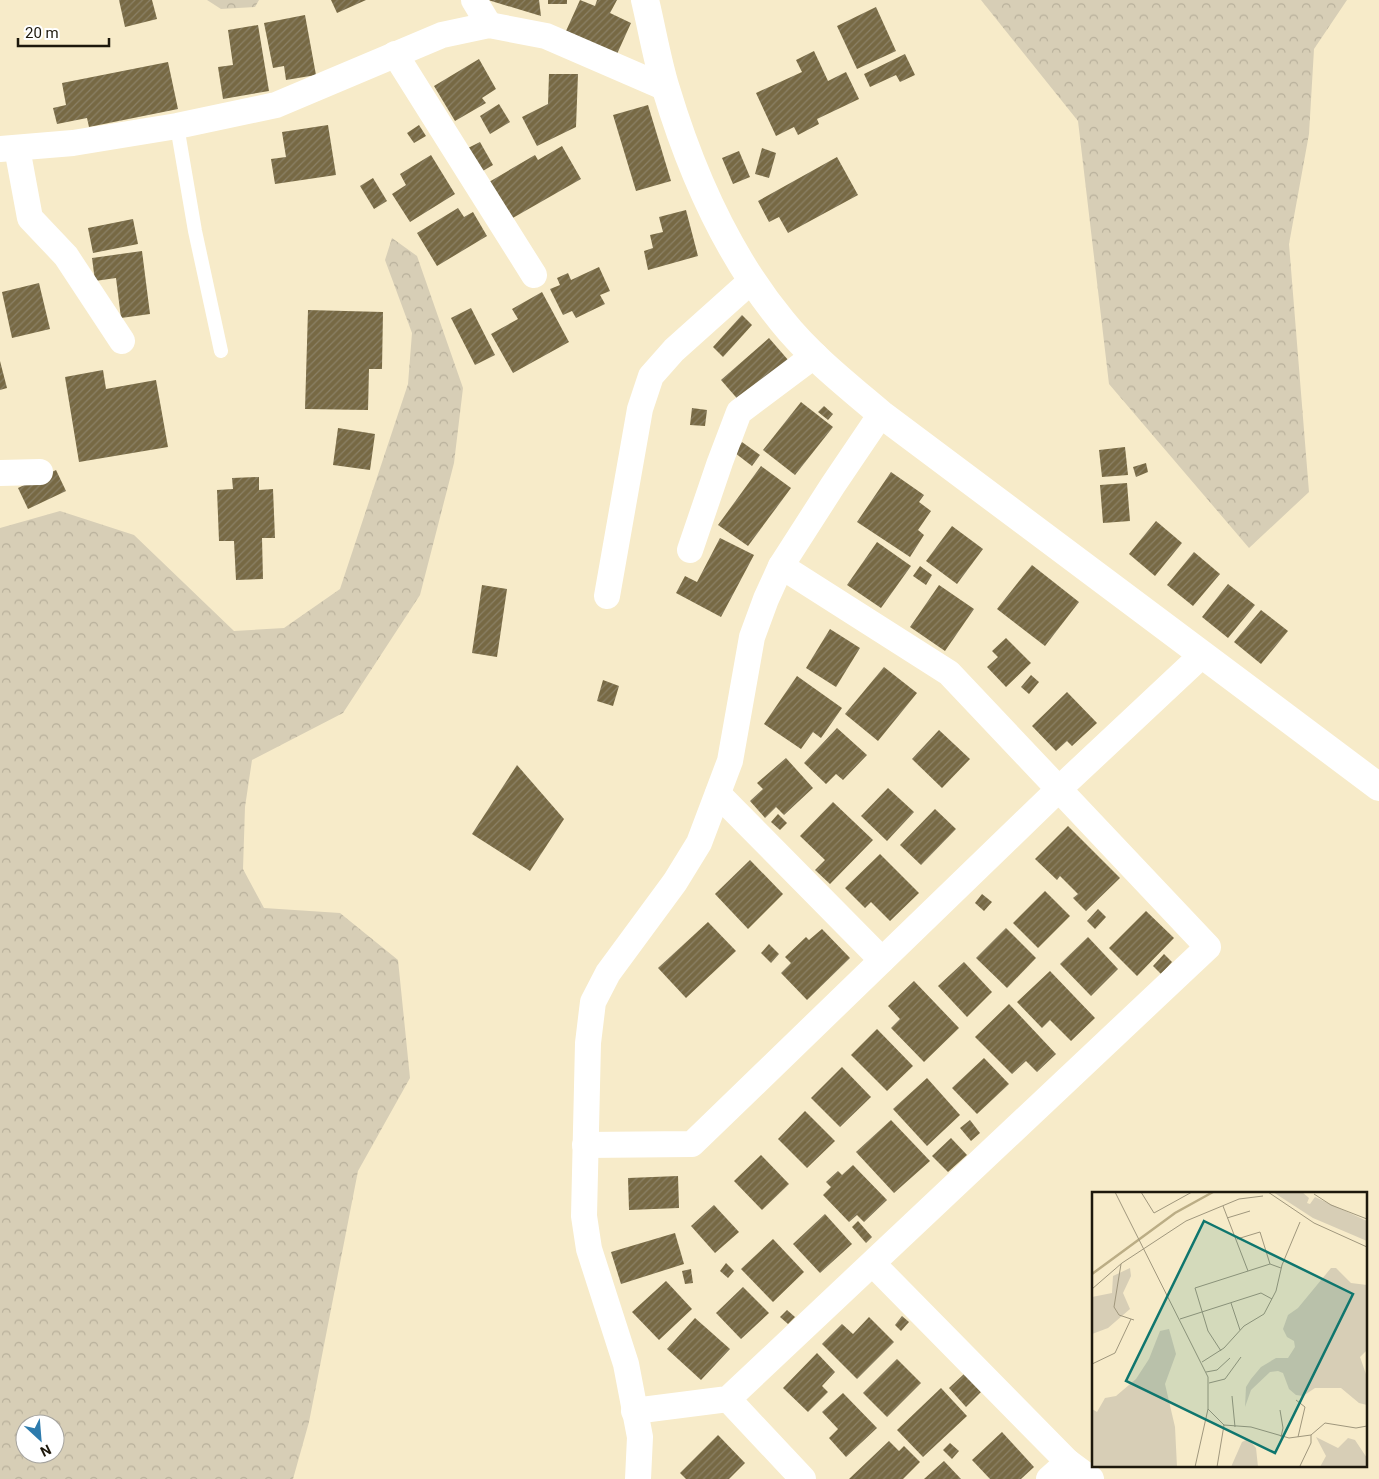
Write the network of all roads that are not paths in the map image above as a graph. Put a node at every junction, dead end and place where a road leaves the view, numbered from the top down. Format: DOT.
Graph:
graph roads {
  1 [pos="474,0"];
  2 [pos="645,0"];
  3 [pos="489,25"];
  4 [pos="395,54"];
  5 [pos="666,88"];
  6 [pos="177,126"];
  7 [pos="8,149"];
  8 [pos="534,275"];
  9 [pos="751,281"];
  10 [pos="122,341"];
  11 [pos="221,351"];
  12 [pos="815,355"];
  13 [pos="881,414"];
  14 [pos="40,472"];
  15 [pos="0,473"];
  16 [pos="690,550"];
  17 [pos="781,566"];
  18 [pos="607,596"];
  19 [pos="1202,655"];
  20 [pos="1379,787"];
  21 [pos="1059,789"];
  22 [pos="718,794"];
  23 [pos="882,960"];
  24 [pos="585,1145"];
  25 [pos="873,1264"];
  26 [pos="728,1399"];
  27 [pos="634,1410"];
  28 [pos="1068,1462"];
  29 [pos="638,1479"];
  30 [pos="803,1479"];
  31 [pos="1049,1479"];
  32 [pos="1091,1479"];
  1 -- 3 [label="street"];
  2 -- 5 [label="street"];
  3 -- 4 [label="street"];
  3 -- 5 [label="street"];
  4 -- 6 [label="street"];
  4 -- 8 [label="street"];
  5 -- 9 [label="street"];
  6 -- 7 [label="street"];
  6 -- 11 [label="lane"];
  7 -- 10 [label="street"];
  9 -- 12 [label="street"];
  9 -- 18 [label="street"];
  12 -- 13 [label="street"];
  12 -- 16 [label="street"];
  13 -- 17 [label="street"];
  13 -- 19 [label="street"];
  14 -- 15 [label="street"];
  17 -- 21 [label="street"];
  17 -- 22 [label="street"];
  19 -- 20 [label="street"];
  19 -- 21 [label="street"];
  21 -- 23 [label="street"];
  21 -- 25 [label="street"];
  22 -- 23 [label="street"];
  22 -- 24 [label="street"];
  23 -- 24 [label="street"];
  24 -- 27 [label="street"];
  25 -- 26 [label="street"];
  25 -- 28 [label="street"];
  26 -- 27 [label="street"];
  26 -- 30 [label="street"];
  27 -- 29 [label="street"];
  28 -- 31 [label="street"];
  28 -- 32 [label="street"];
}
